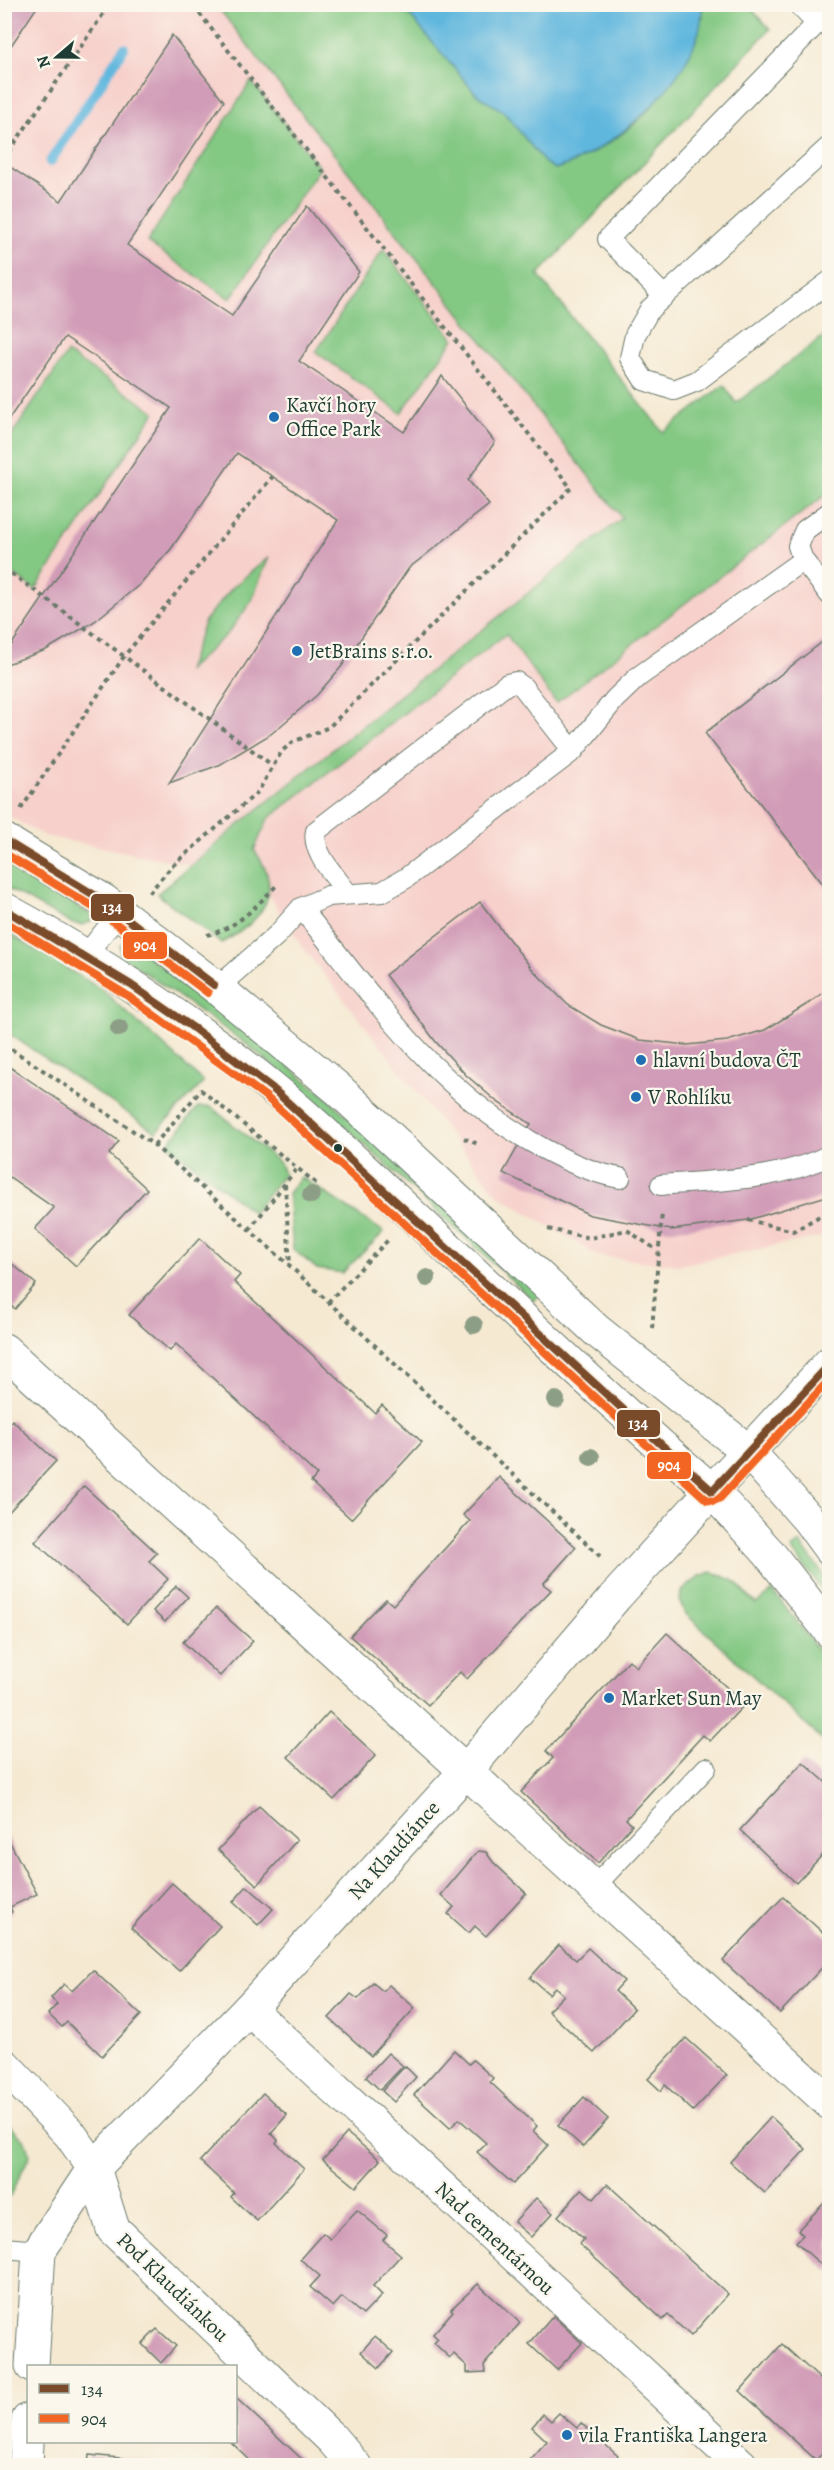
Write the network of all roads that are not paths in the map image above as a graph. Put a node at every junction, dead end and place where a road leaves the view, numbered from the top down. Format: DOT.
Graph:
graph roads {
  1 [pos="798,4"];
  2 [pos="823,17"];
  3 [pos="830,146"];
  4 [pos="830,281"];
  5 [pos="664,296"];
  6 [pos="830,512"];
  7 [pos="803,560"];
  8 [pos="830,595"];
  9 [pos="573,751"];
  10 [pos="12,826"];
  11 [pos="348,894"];
  12 [pos="301,908"];
  13 [pos="4,909"];
  14 [pos="119,914"];
  15 [pos="85,956"];
  16 [pos="217,988"];
  17 [pos="830,1155"];
  18 [pos="620,1178"];
  19 [pos="661,1185"];
  20 [pos="4,1350"];
  21 [pos="830,1363"];
  22 [pos="749,1452"];
  23 [pos="712,1491"];
  24 [pos="830,1549"];
  25 [pos="830,1631"];
  26 [pos="706,1768"];
  27 [pos="465,1772"];
  28 [pos="594,1887"];
  29 [pos="249,2009"];
  30 [pos="4,2065"];
  31 [pos="830,2103"];
  32 [pos="94,2168"];
  33 [pos="4,2248"];
  34 [pos="39,2251"];
  35 [pos="32,2365"];
  36 [pos="27,2443"];
  37 [pos="26,2466"];
  38 [pos="355,2466"];
  39 [pos="742,2466"];
  1 -- 2 [label="lane"];
  2 -- 5 [label="lane"];
  3 -- 5 [label="lane"];
  4 -- 5 [label="lane"];
  6 -- 7 [label="lane"];
  7 -- 8 [label="lane"];
  7 -- 9 [label="lane"];
  9 -- 11 [label="lane"];
  9 -- 11 [label="lane"];
  10 -- 14 [label="street"];
  11 -- 12 [label="lane"];
  12 -- 16 [label="lane"];
  12 -- 18 [label="lane"];
  13 -- 15 [label="street"];
  14 -- 15 [label="lane"];
  14 -- 16 [label="street"];
  15 -- 23 [label="street"];
  16 -- 22 [label="street"];
  17 -- 19 [label="lane"];
  20 -- 27 [label="street"];
  21 -- 22 [label="street, Na Klaudiánce"];
  22 -- 23 [label="street, Na Klaudiánce"];
  22 -- 24 [label="street"];
  23 -- 25 [label="street"];
  23 -- 27 [label="street, Na Klaudiánce"];
  26 -- 28 [label="lane"];
  27 -- 28 [label="street"];
  27 -- 29 [label="street, Na Klaudiánce"];
  28 -- 31 [label="street"];
  29 -- 32 [label="street, Na Klaudiánce"];
  29 -- 39 [label="street, Nad cementárnou"];
  30 -- 32 [label="street, Pod Klaudiánkou"];
  32 -- 34 [label="street, Na Klaudiánce"];
  32 -- 38 [label="street, Pod Klaudiánkou"];
  33 -- 34 [label="lane"];
  34 -- 35 [label="street"];
  36 -- 37 [label="street"];
}
